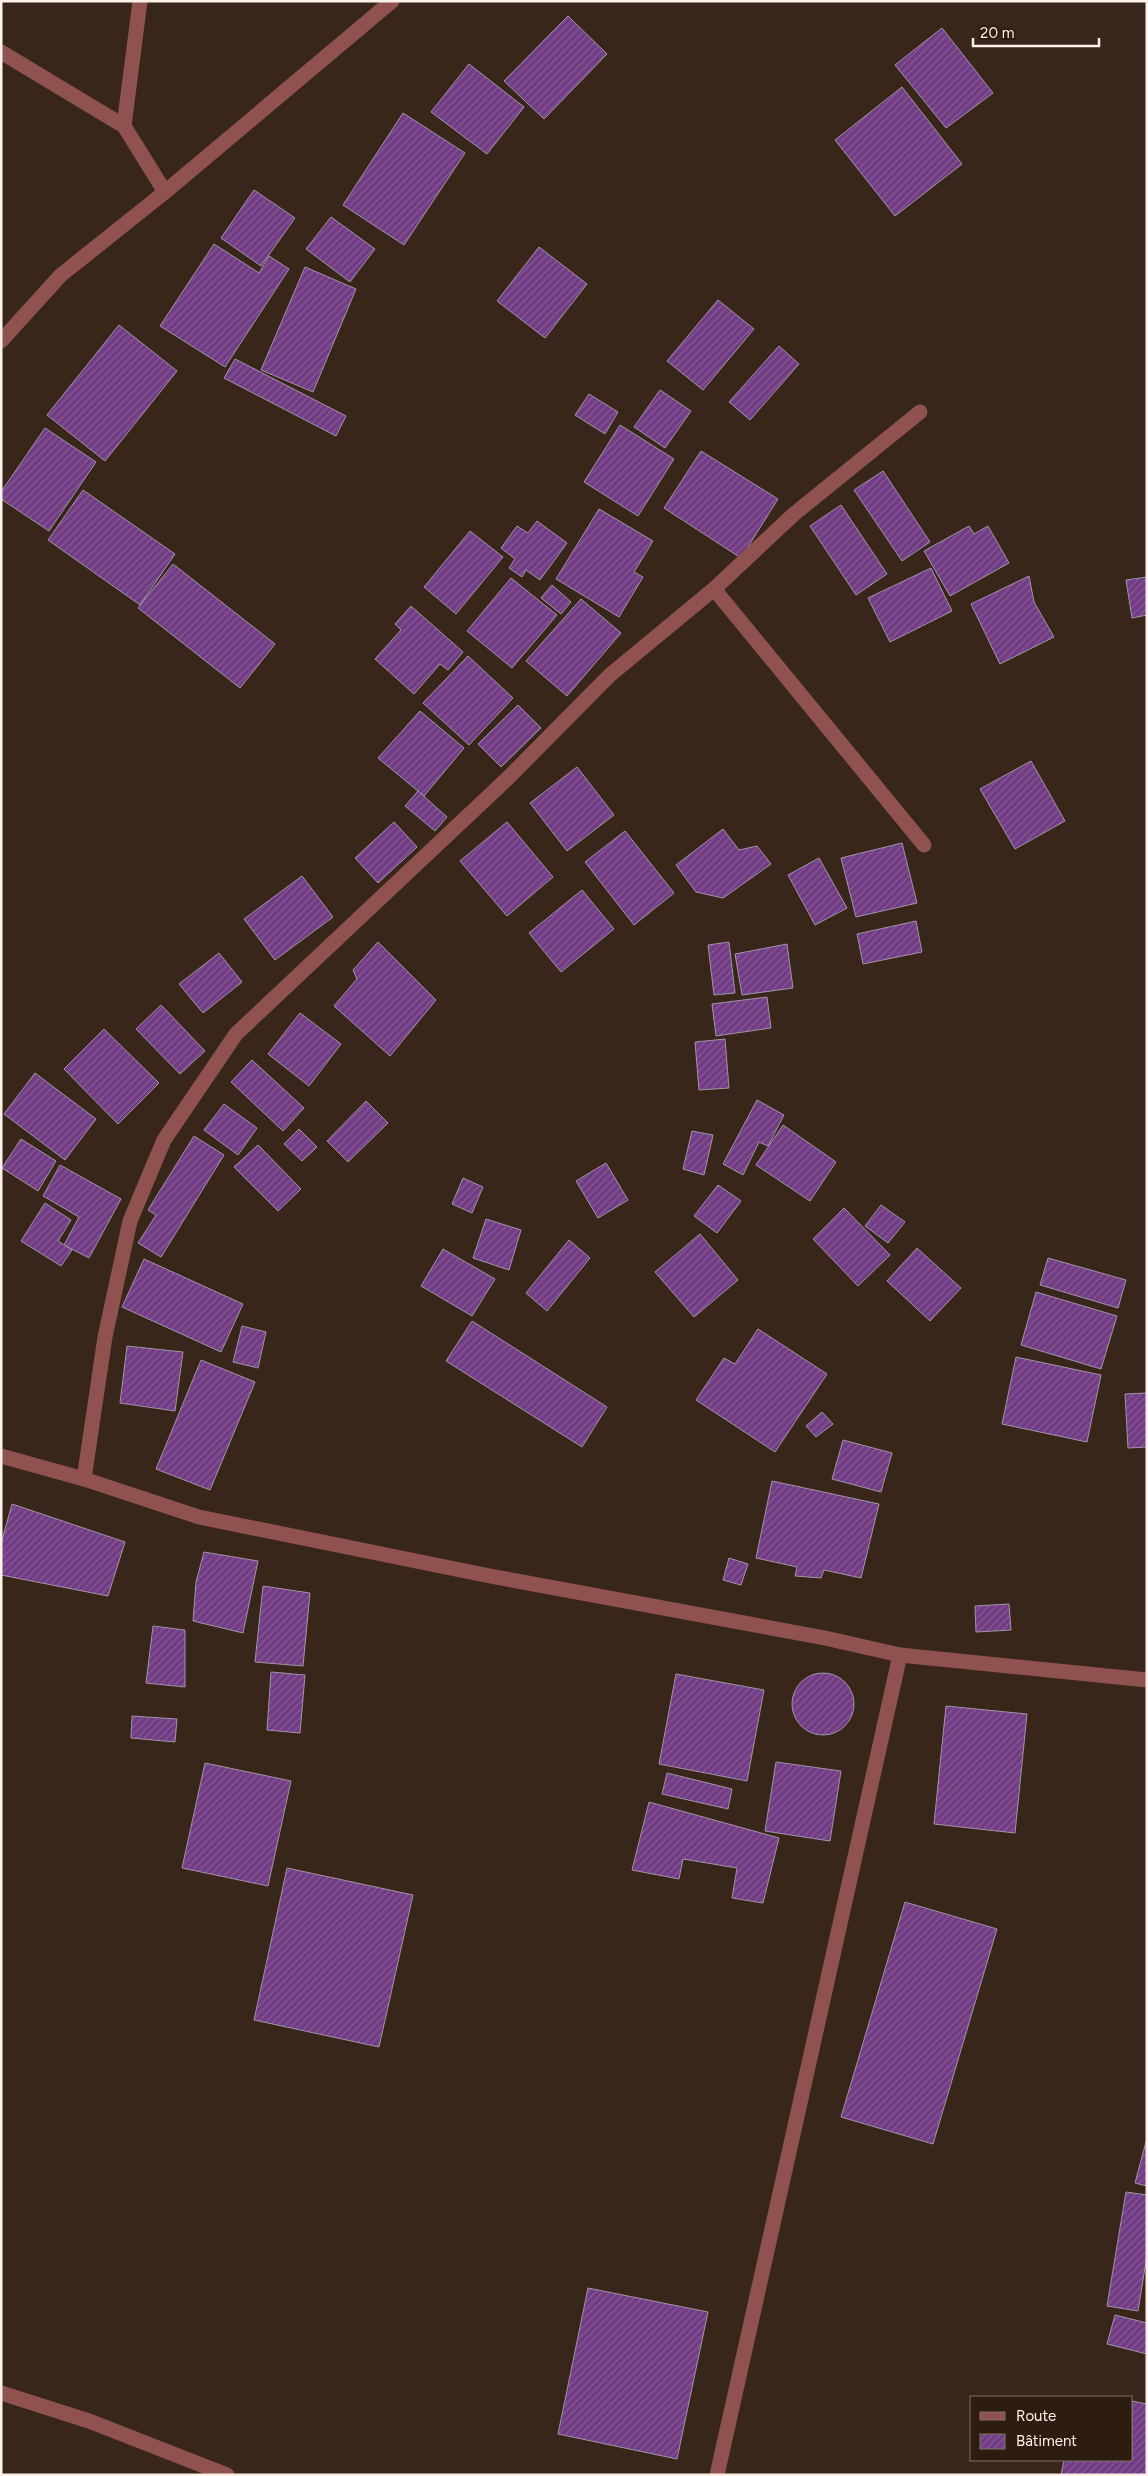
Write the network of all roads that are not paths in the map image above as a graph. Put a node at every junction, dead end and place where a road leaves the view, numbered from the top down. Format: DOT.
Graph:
graph roads {
  1 [pos="140,1"];
  2 [pos="392,1"];
  3 [pos="1,52"];
  4 [pos="124,126"];
  5 [pos="165,192"];
  6 [pos="1,341"];
  7 [pos="920,412"];
  8 [pos="714,590"];
  9 [pos="924,845"];
  10 [pos="1,1456"];
  11 [pos="84,1479"];
  12 [pos="900,1655"];
  13 [pos="1147,1680"];
  14 [pos="1,2393"];
  15 [pos="227,2475"];
  16 [pos="717,2475"];
  1 -- 4 [label="street"];
  2 -- 5 [label="street"];
  3 -- 4 [label="street"];
  4 -- 5 [label="street"];
  5 -- 6 [label="street"];
  7 -- 8 [label="street"];
  8 -- 9 [label="street"];
  8 -- 11 [label="street"];
  10 -- 11 [label="street"];
  11 -- 12 [label="street"];
  12 -- 13 [label="street"];
  12 -- 16 [label="street"];
  14 -- 15 [label="street"];
}
